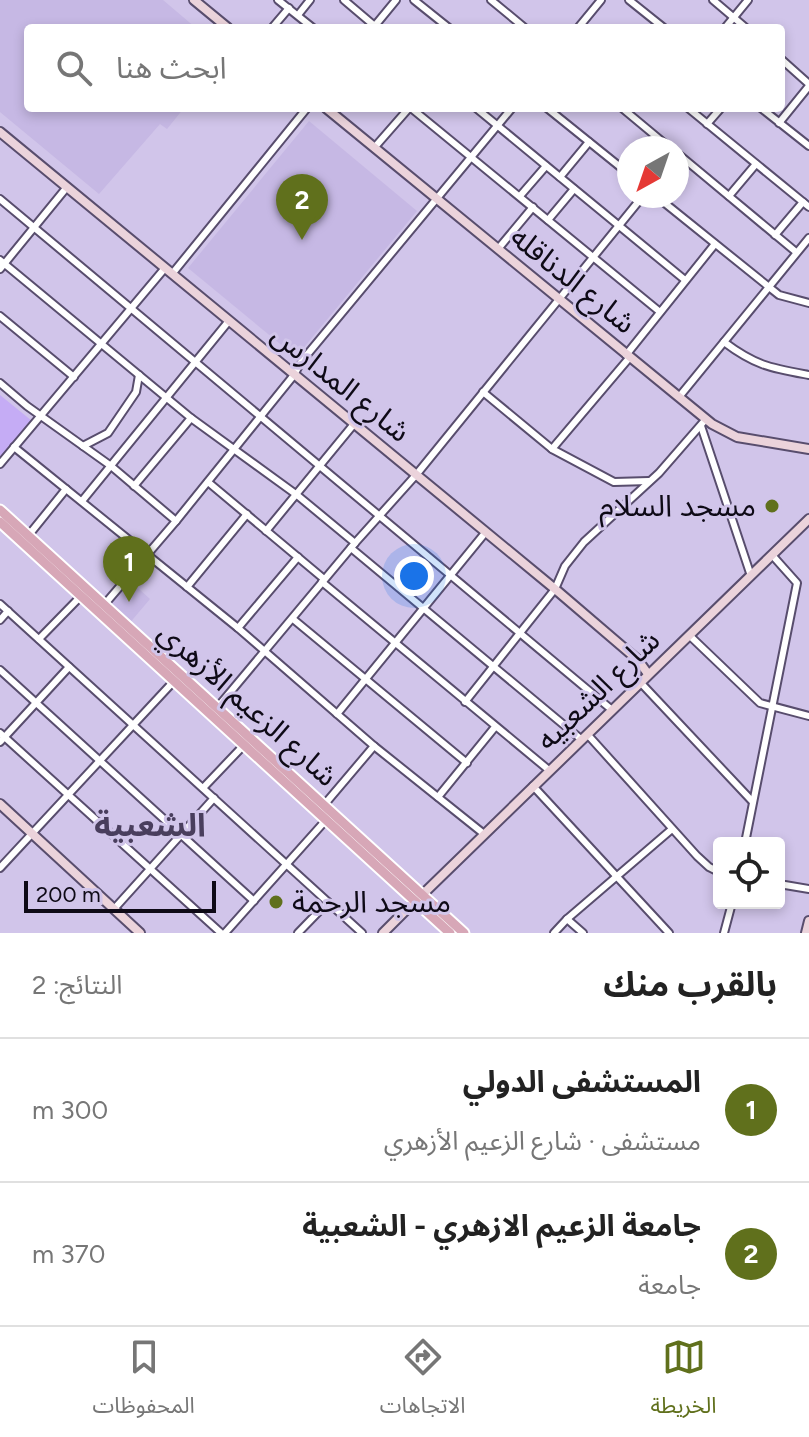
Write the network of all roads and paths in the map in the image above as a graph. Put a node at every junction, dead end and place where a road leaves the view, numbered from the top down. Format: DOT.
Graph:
graph roads {
  1 [pos="194,0"];
  2 [pos="278,0"];
  3 [pos="310,0"];
  4 [pos="344,0"];
  5 [pos="396,0"];
  6 [pos="414,0"];
  7 [pos="491,0"];
  8 [pos="601,0"];
  9 [pos="629,0"];
  10 [pos="713,0"];
  11 [pos="748,0"];
  12 [pos="289,8"];
  13 [pos="298,15"];
  14 [pos="734,18"];
  15 [pos="517,21"];
  16 [pos="584,21"];
  17 [pos="223,24"];
  18 [pos="275,24"];
  19 [pos="308,24"];
  20 [pos="372,24"];
  21 [pos="377,24"];
  22 [pos="444,24"];
  23 [pos="514,24"];
  24 [pos="520,24"];
  25 [pos="581,24"];
  26 [pos="587,24"];
  27 [pos="659,24"];
  28 [pos="729,24"];
  29 [pos="741,24"];
  30 [pos="785,63"];
  31 [pos="809,85"];
  32 [pos="304,112"];
  33 [pos="331,112"];
  34 [pos="406,112"];
  35 [pos="415,112"];
  36 [pos="481,112"];
  37 [pos="508,112"];
  38 [pos="552,112"];
  39 [pos="627,112"];
  40 [pos="693,112"];
  41 [pos="718,112"];
  42 [pos="766,112"];
  43 [pos="779,123"];
  44 [pos="707,124"];
  45 [pos="497,125"];
  46 [pos="0,132"];
  47 [pos="656,136"];
  48 [pos="589,142"];
  49 [pos="809,146"];
  50 [pos="374,148"];
  51 [pos="471,157"];
  52 [pos="617,164"];
  53 [pos="689,164"];
  54 [pos="756,164"];
  55 [pos="546,166"];
  56 [pos="560,177"];
  57 [pos="67,187"];
  58 [pos="574,189"];
  59 [pos="520,196"];
  60 [pos="729,196"];
  61 [pos="0,199"];
  62 [pos="436,199"];
  63 [pos="806,205"];
  64 [pos="533,207"];
  65 [pos="634,208"];
  66 [pos="671,208"];
  67 [pos="548,220"];
  68 [pos="620,226"];
  69 [pos="34,227"];
  70 [pos="775,235"];
  71 [pos="809,238"];
  72 [pos="715,244"];
  73 [pos="498,249"];
  74 [pos="796,252"];
  75 [pos="594,258"];
  76 [pos="1,264"];
  77 [pos="168,271"];
  78 [pos="685,280"];
  79 [pos="768,287"];
  80 [pos="559,300"];
  81 [pos="809,303"];
  82 [pos="131,311"];
  83 [pos="660,312"];
  84 [pos="0,316"];
  85 [pos="228,322"];
  86 [pos="724,342"];
  87 [pos="102,345"];
  88 [pos="628,356"];
  89 [pos="196,363"];
  90 [pos="139,375"];
  91 [pos="294,375"];
  92 [pos="809,375"];
  93 [pos="74,377"];
  94 [pos="0,383"];
  95 [pos="483,392"];
  96 [pos="679,397"];
  97 [pos="167,398"];
  98 [pos="41,415"];
  99 [pos="261,415"];
  100 [pos="191,418"];
  101 [pos="703,422"];
  102 [pos="354,424"];
  103 [pos="83,446"];
  104 [pos="14,447"];
  105 [pos="552,449"];
  106 [pos="809,449"];
  107 [pos="235,450"];
  108 [pos="0,464"];
  109 [pos="321,465"];
  110 [pos="111,466"];
  111 [pos="416,475"];
  112 [pos="649,481"];
  113 [pos="208,482"];
  114 [pos="134,486"];
  115 [pos="66,489"];
  116 [pos="297,495"];
  117 [pos="82,501"];
  118 [pos="0,510"];
  119 [pos="247,514"];
  120 [pos="380,514"];
  121 [pos="809,519"];
  122 [pos="176,521"];
  123 [pos="0,522"];
  124 [pos="266,531"];
  125 [pos="485,533"];
  126 [pos="28,536"];
  127 [pos="353,545"];
  128 [pos="147,555"];
  129 [pos="772,555"];
  130 [pos="298,557"];
  131 [pos="451,574"];
  132 [pos="751,576"];
  133 [pos="323,581"];
  134 [pos="187,587"];
  135 [pos="555,589"];
  136 [pos="81,596"];
  137 [pos="0,604"];
  138 [pos="104,605"];
  139 [pos="424,607"];
  140 [pos="8,611"];
  141 [pos="293,619"];
  142 [pos="0,620"];
  143 [pos="238,628"];
  144 [pos="520,631"];
  145 [pos="689,635"];
  146 [pos="39,639"];
  147 [pos="394,643"];
  148 [pos="265,652"];
  149 [pos="493,665"];
  150 [pos="69,667"];
  151 [pos="0,670"];
  152 [pos="648,674"];
  153 [pos="366,679"];
  154 [pos="174,681"];
  155 [pos="640,682"];
  156 [pos="465,702"];
  157 [pos="36,703"];
  158 [pos="771,707"];
  159 [pos="217,708"];
  160 [pos="612,710"];
  161 [pos="337,714"];
  162 [pos="809,716"];
  163 [pos="133,725"];
  164 [pos="495,727"];
  165 [pos="585,737"];
  166 [pos="1,738"];
  167 [pos="244,745"];
  168 [pos="374,746"];
  169 [pos="100,761"];
  170 [pos="467,763"];
  171 [pos="550,771"];
  172 [pos="533,786"];
  173 [pos="203,788"];
  174 [pos="68,795"];
  175 [pos="438,797"];
  176 [pos="214,798"];
  177 [pos="752,801"];
  178 [pos="0,804"];
  179 [pos="324,805"];
  180 [pos="326,820"];
  181 [pos="672,829"];
  182 [pos="32,834"];
  183 [pos="484,834"];
  184 [pos="181,835"];
  185 [pos="746,837"];
  186 [pos="286,864"];
  187 [pos="0,868"];
  188 [pos="150,869"];
  189 [pos="713,869"];
  190 [pos="616,876"];
  191 [pos="785,885"];
  192 [pos="809,889"];
  193 [pos="418,898"];
  194 [pos="254,901"];
  195 [pos="328,902"];
  196 [pos="114,909"];
  197 [pos="730,909"];
  198 [pos="567,919"];
  199 [pos="809,921"];
  200 [pos="140,933"];
  201 [pos="223,933"];
  202 [pos="298,933"];
  203 [pos="362,933"];
  204 [pos="383,933"];
  205 [pos="450,933"];
  206 [pos="464,933"];
  207 [pos="554,933"];
  208 [pos="583,933"];
  209 [pos="669,933"];
  210 [pos="724,933"];
  211 [pos="806,933"];
  1 -- 17 [label="street"];
  2 -- 12 [label="street"];
  3 -- 13 [label="street"];
  4 -- 20 [label="street"];
  5 -- 21 [label="street"];
  6 -- 22 [label="street"];
  7 -- 15 [label="street"];
  8 -- 16 [label="street"];
  9 -- 27 [label="street"];
  10 -- 14 [label="street"];
  11 -- 14 [label="street"];
  12 -- 13 [label="street"];
  12 -- 18 [label="street"];
  13 -- 19 [label="street"];
  14 -- 28 [label="street"];
  14 -- 29 [label="street"];
  15 -- 23 [label="street"];
  15 -- 24 [label="street"];
  16 -- 25 [label="street"];
  16 -- 26 [label="street"];
  30 -- 31 [label="street"];
  31 -- 43 [label="street"];
  32 -- 77 [label="street"];
  33 -- 50 [label="street, شارع الدناقله"];
  34 -- 50 [label="street"];
  35 -- 51 [label="street"];
  36 -- 45 [label="street"];
  37 -- 45 [label="street"];
  38 -- 48 [label="street"];
  39 -- 47 [label="street"];
  40 -- 44 [label="street"];
  41 -- 44 [label="street"];
  42 -- 43 [label="street"];
  43 -- 49 [label="street"];
  44 -- 54 [label="street"];
  45 -- 51 [label="street"];
  45 -- 55 [label="street"];
  46 -- 57 [label="street, شارع المدارس"];
  48 -- 52 [label="street"];
  48 -- 56 [label="street"];
  50 -- 62 [label="street, شارع الدناقله"];
  51 -- 59 [label="street"];
  51 -- 62 [label="street"];
  53 -- 60 [label="street"];
  54 -- 60 [label="street"];
  54 -- 63 [label="street"];
  55 -- 56 [label="street"];
  55 -- 59 [label="street"];
  56 -- 58 [label="street"];
  57 -- 69 [label="street"];
  57 -- 77 [label="street, شارع المدارس"];
  58 -- 67 [label="street"];
  58 -- 68 [label="street"];
  59 -- 64 [label="street"];
  60 -- 70 [label="street"];
  61 -- 69 [label="street"];
  62 -- 73 [label="street, شارع الدناقله"];
  62 -- 91 [label="street"];
  63 -- 70 [label="street"];
  64 -- 67 [label="street"];
  64 -- 73 [label="street"];
  65 -- 68 [label="street"];
  66 -- 72 [label="street"];
  67 -- 75 [label="street"];
  68 -- 75 [label="street"];
  68 -- 78 [label="street"];
  69 -- 76 [label="street"];
  69 -- 82 [label="street"];
  70 -- 74 [label="street"];
  71 -- 74 [label="street"];
  72 -- 78 [label="street"];
  72 -- 79 [label="street"];
  73 -- 80 [label="street, شارع الدناقله"];
  74 -- 79 [label="street"];
  75 -- 80 [label="street"];
  75 -- 83 [label="street"];
  76 -- 87 [label="street"];
  77 -- 82 [label="street"];
  77 -- 85 [label="street, شارع المدارس"];
  78 -- 83 [label="street"];
  79 -- 81 [label="street"];
  79 -- 86 [label="street"];
  80 -- 88 [label="street, شارع الدناقله"];
  80 -- 95 [label="street"];
  82 -- 87 [label="street"];
  82 -- 89 [label="street"];
  83 -- 88 [label="street"];
  84 -- 93 [label="street"];
  85 -- 89 [label="street"];
  85 -- 91 [label="street, شارع المدارس"];
  86 -- 92 [label="street"];
  86 -- 96 [label="street"];
  87 -- 90 [label="street"];
  87 -- 93 [label="street"];
  88 -- 96 [label="street, شارع الدناقله"];
  88 -- 105 [label="street"];
  89 -- 97 [label="street"];
  89 -- 99 [label="street"];
  90 -- 97 [label="street"];
  90 -- 103 [label="street"];
  91 -- 99 [label="street"];
  91 -- 102 [label="street, شارع المدارس"];
  93 -- 98 [label="street"];
  94 -- 98 [label="street"];
  95 -- 105 [label="street"];
  95 -- 111 [label="street"];
  96 -- 101 [label="street, شارع الدناقله"];
  97 -- 100 [label="street"];
  97 -- 110 [label="street"];
  98 -- 103 [label="street"];
  98 -- 104 [label="street"];
  99 -- 107 [label="street"];
  99 -- 109 [label="street"];
  100 -- 107 [label="street"];
  100 -- 114 [label="street"];
  101 -- 106 [label="street, شارع الدناقله"];
  101 -- 112 [label="street"];
  101 -- 132 [label="street"];
  102 -- 109 [label="street"];
  102 -- 111 [label="street, شارع المدارس"];
  103 -- 110 [label="street"];
  104 -- 108 [label="street"];
  104 -- 115 [label="street"];
  105 -- 112 [label="street"];
  107 -- 113 [label="street"];
  107 -- 116 [label="street"];
  109 -- 116 [label="street"];
  109 -- 120 [label="street"];
  110 -- 114 [label="street"];
  110 -- 117 [label="street"];
  111 -- 120 [label="street"];
  111 -- 125 [label="street, شارع المدارس"];
  112 -- 135 [label="street"];
  113 -- 119 [label="street"];
  113 -- 122 [label="street"];
  114 -- 122 [label="street"];
  115 -- 117 [label="street"];
  115 -- 126 [label="street"];
  116 -- 124 [label="street"];
  116 -- 127 [label="street"];
  117 -- 128 [label="street"];
  118 -- 126 [label="main road, شارع الزعيم الأزهري"];
  119 -- 124 [label="street"];
  119 -- 134 [label="street"];
  120 -- 127 [label="street"];
  120 -- 131 [label="street"];
  121 -- 129 [label="street, شارع الشعبيه"];
  122 -- 128 [label="street"];
  123 -- 136 [label="main road, شارع الزعيم الأزهري"];
  124 -- 130 [label="street"];
  125 -- 131 [label="street"];
  125 -- 135 [label="street, شارع المدارس"];
  126 -- 138 [label="main road, شارع الزعيم الأزهري"];
  127 -- 133 [label="street"];
  127 -- 139 [label="street"];
  128 -- 134 [label="street"];
  128 -- 138 [label="street"];
  129 -- 132 [label="street, شارع الشعبيه"];
  129 -- 158 [label="street"];
  130 -- 133 [label="street"];
  130 -- 143 [label="street"];
  131 -- 139 [label="street"];
  131 -- 144 [label="street"];
  132 -- 145 [label="street, شارع الشعبيه"];
  133 -- 141 [label="street"];
  133 -- 147 [label="street"];
  134 -- 143 [label="street"];
  135 -- 144 [label="street"];
  135 -- 152 [label="street, شارع المدارس"];
  136 -- 146 [label="street"];
  136 -- 154 [label="main road, شارع الزعيم الأزهري"];
  137 -- 140 [label="street"];
  138 -- 159 [label="main road, شارع الزعيم الأزهري"];
  139 -- 147 [label="street"];
  139 -- 149 [label="street"];
  140 -- 142 [label="street"];
  140 -- 146 [label="street"];
  141 -- 148 [label="street"];
  141 -- 153 [label="street"];
  143 -- 148 [label="street"];
  144 -- 149 [label="street"];
  144 -- 160 [label="street"];
  145 -- 152 [label="street, شارع الشعبيه"];
  145 -- 158 [label="street"];
  146 -- 150 [label="street"];
  147 -- 153 [label="street"];
  147 -- 156 [label="street"];
  148 -- 159 [label="street"];
  148 -- 161 [label="street"];
  149 -- 156 [label="street"];
  149 -- 165 [label="street"];
  150 -- 157 [label="street"];
  150 -- 163 [label="street"];
  151 -- 157 [label="street"];
  152 -- 155 [label="street, شارع الشعبيه"];
  153 -- 161 [label="street"];
  153 -- 170 [label="street"];
  154 -- 163 [label="street"];
  154 -- 167 [label="main road, شارع الزعيم الأزهري"];
  155 -- 160 [label="street, شارع الشعبيه"];
  155 -- 177 [label="street"];
  156 -- 164 [label="street"];
  157 -- 166 [label="street"];
  157 -- 169 [label="street"];
  158 -- 162 [label="street"];
  158 -- 177 [label="street"];
  159 -- 179 [label="main road, شارع الزعيم الأزهري"];
  160 -- 165 [label="street, شارع الشعبيه"];
  161 -- 168 [label="street"];
  163 -- 169 [label="street"];
  163 -- 173 [label="street"];
  164 -- 170 [label="street"];
  164 -- 171 [label="street"];
  165 -- 171 [label="street, شارع الشعبيه"];
  165 -- 181 [label="street"];
  166 -- 174 [label="street"];
  167 -- 173 [label="street"];
  167 -- 180 [label="main road, شارع الزعيم الأزهري"];
  168 -- 175 [label="street"];
  168 -- 179 [label="street"];
  169 -- 174 [label="street"];
  169 -- 184 [label="street"];
  170 -- 175 [label="street"];
  171 -- 172 [label="street, شارع الشعبيه"];
  172 -- 183 [label="street, شارع الشعبيه"];
  172 -- 190 [label="street"];
  173 -- 176 [label="street"];
  174 -- 182 [label="street"];
  174 -- 188 [label="street"];
  175 -- 183 [label="street"];
  176 -- 184 [label="street"];
  176 -- 186 [label="street"];
  177 -- 185 [label="street"];
  178 -- 182 [label="street"];
  179 -- 193 [label="main road, شارع الزعيم الأزهري"];
  180 -- 186 [label="street"];
  180 -- 193 [label="main road, شارع الزعيم الأزهري"];
  181 -- 189 [label="street"];
  181 -- 190 [label="street"];
  182 -- 187 [label="street"];
  182 -- 196 [label="street"];
  183 -- 193 [label="street, شارع الشعبيه"];
  184 -- 188 [label="street"];
  184 -- 194 [label="street"];
  186 -- 194 [label="street"];
  186 -- 195 [label="street"];
  188 -- 196 [label="street"];
  188 -- 201 [label="street"];
  190 -- 198 [label="street"];
  190 -- 209 [label="street"];
  191 -- 192 [label="street"];
  193 -- 204 [label="street, شارع الشعبيه"];
  193 -- 205 [label="main road, شارع الزعيم الأزهري"];
  193 -- 206 [label="main road, شارع الزعيم الأزهري"];
  194 -- 201 [label="street"];
  195 -- 202 [label="street"];
  195 -- 203 [label="street"];
  196 -- 200 [label="street"];
  197 -- 210 [label="street"];
  198 -- 207 [label="street"];
  198 -- 208 [label="street"];
  199 -- 211 [label="street"];
}
